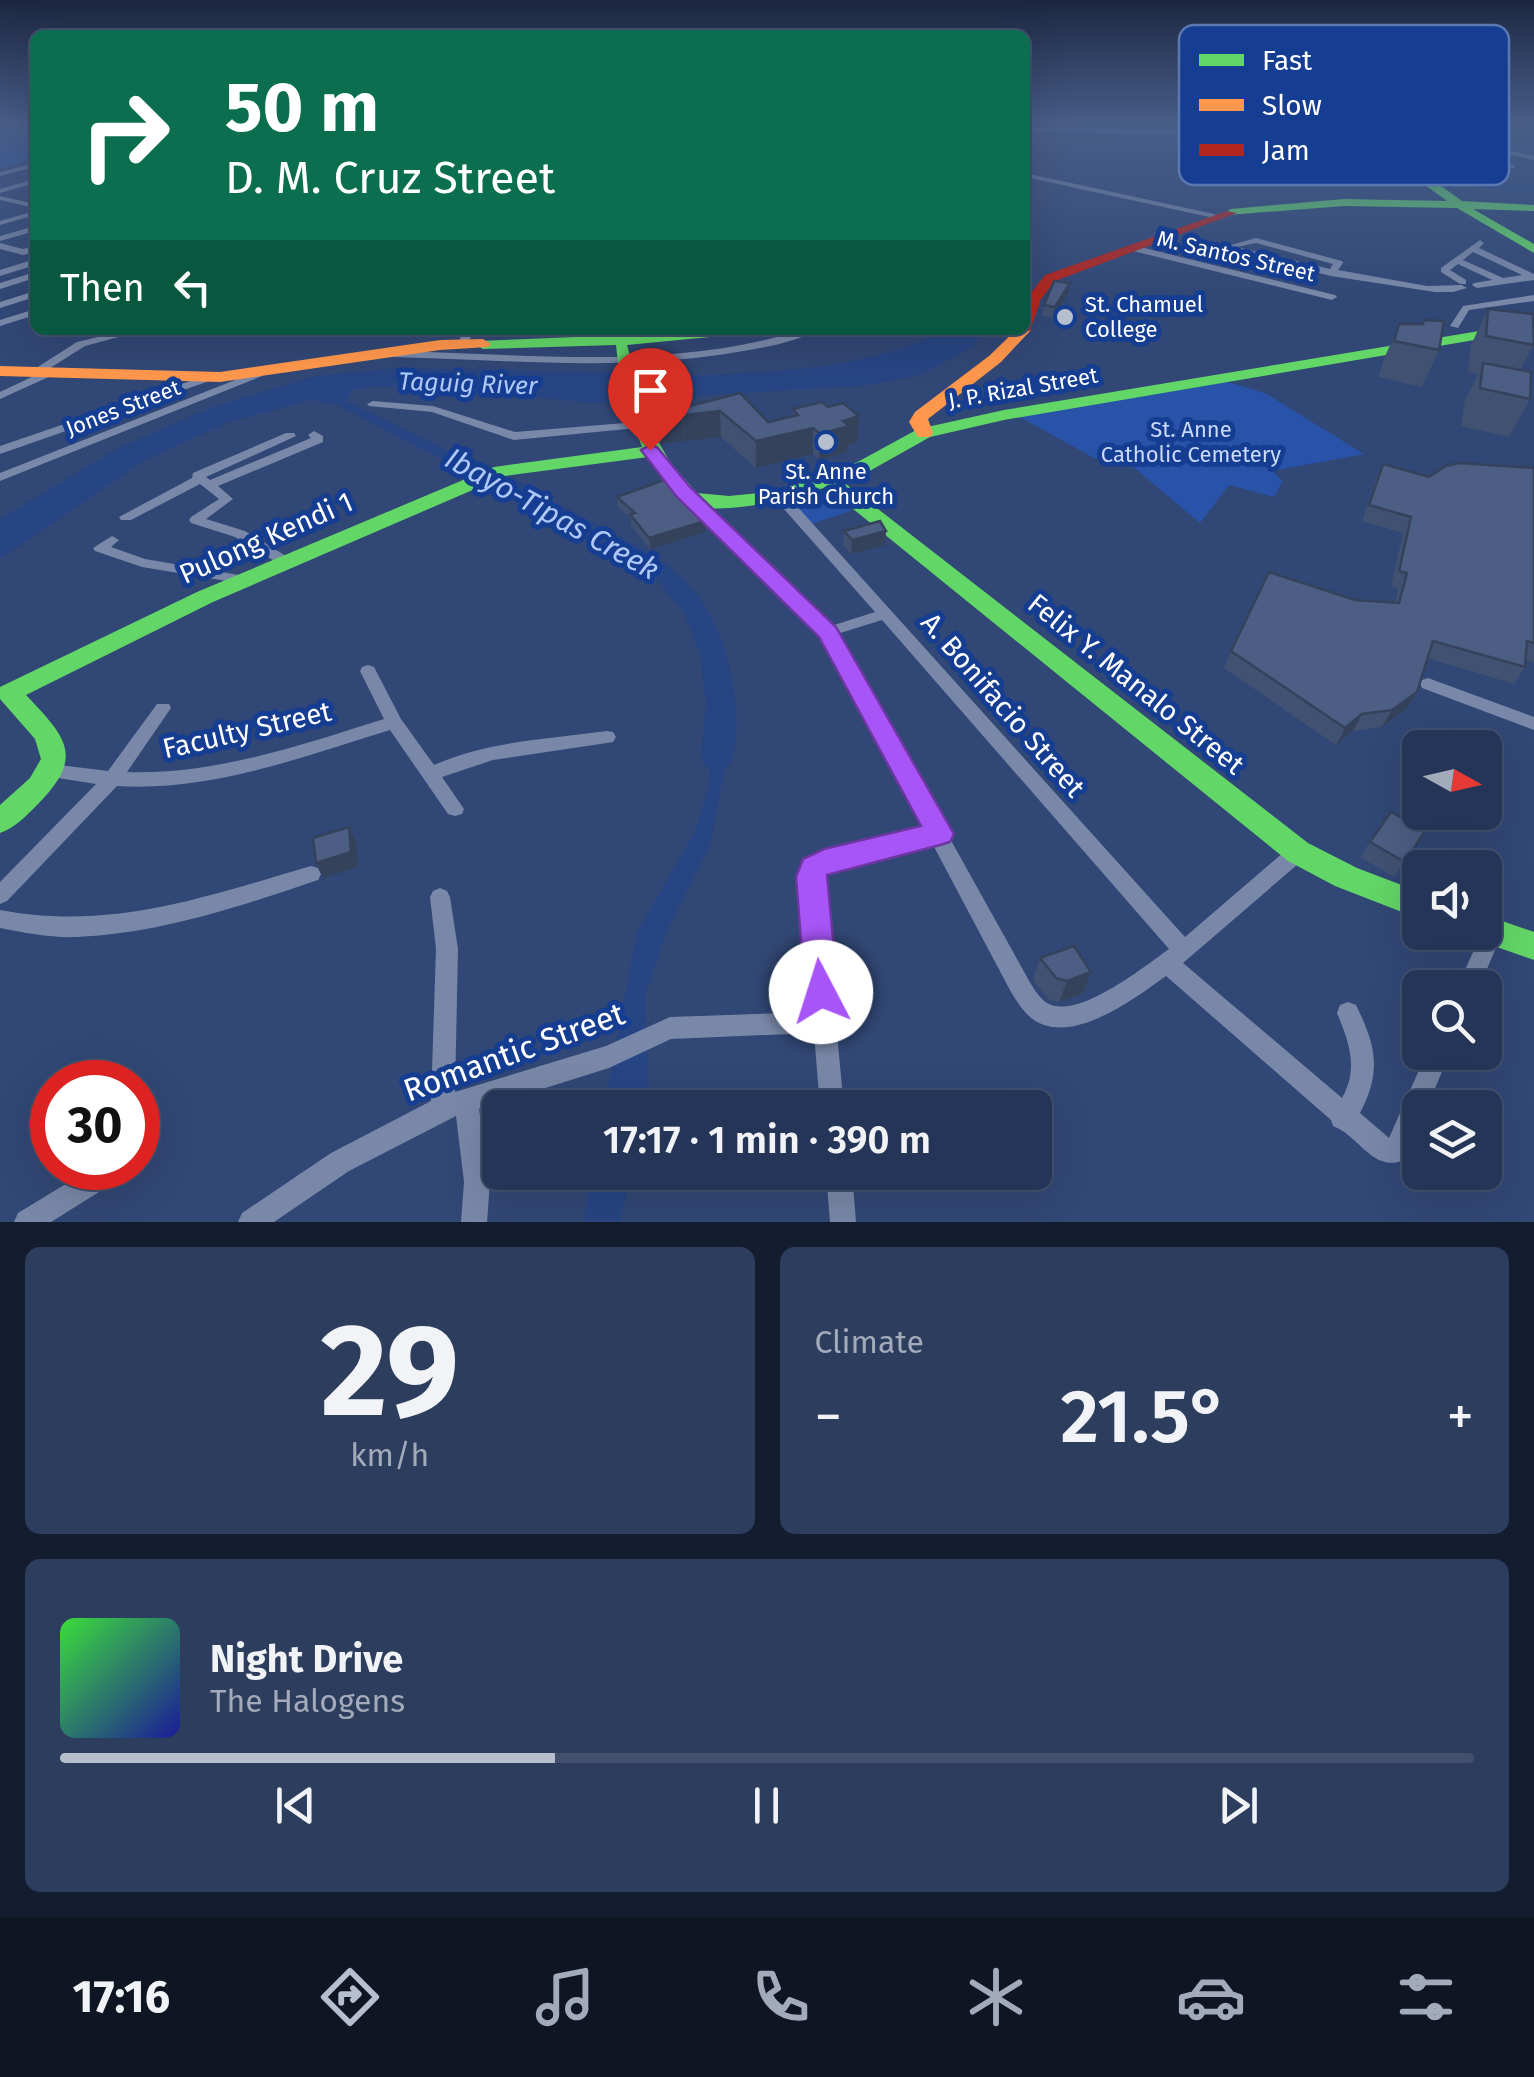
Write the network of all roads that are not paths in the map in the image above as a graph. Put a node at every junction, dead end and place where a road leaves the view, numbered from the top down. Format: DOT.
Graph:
graph roads {
  1 [pos="1050,182"];
  2 [pos="30,183"];
  3 [pos="1439,185"];
  4 [pos="0,194"];
  5 [pos="1467,206"];
  6 [pos="30,208"];
  7 [pos="1534,208"];
  8 [pos="30,212"];
  9 [pos="0,216"];
  10 [pos="1214,216"];
  11 [pos="15,219"];
  12 [pos="0,223"];
  13 [pos="30,230"];
  14 [pos="0,242"];
  15 [pos="1534,246"];
  16 [pos="1132,248"];
  17 [pos="30,251"];
  18 [pos="30,251"];
  19 [pos="1458,261"];
  20 [pos="0,263"];
  21 [pos="30,265"];
  22 [pos="1385,269"];
  23 [pos="1030,272"];
  24 [pos="1060,272"];
  25 [pos="1331,273"];
  26 [pos="0,274"];
  27 [pos="1534,276"];
  28 [pos="30,277"];
  29 [pos="1500,280"];
  30 [pos="1377,281"];
  31 [pos="1462,285"];
  32 [pos="0,286"];
  33 [pos="1478,287"];
  34 [pos="30,296"];
  35 [pos="1332,297"];
  36 [pos="1534,298"];
  37 [pos="1504,302"];
  38 [pos="0,305"];
  39 [pos="30,314"];
  40 [pos="1030,314"];
  41 [pos="0,323"];
  42 [pos="1455,326"];
  43 [pos="1534,326"];
  44 [pos="118,335"];
  45 [pos="693,335"];
  46 [pos="796,335"];
  47 [pos="1019,335"];
  48 [pos="466,337"];
  49 [pos="624,353"];
  50 [pos="392,354"];
  51 [pos="0,371"];
  52 [pos="43,373"];
  53 [pos="258,374"];
  54 [pos="208,378"];
  55 [pos="0,396"];
  56 [pos="373,404"];
  57 [pos="635,417"];
  58 [pos="924,433"];
  59 [pos="314,434"];
  60 [pos="290,436"];
  61 [pos="0,450"];
  62 [pos="650,450"];
  63 [pos="0,476"];
  64 [pos="204,482"];
  65 [pos="831,482"];
  66 [pos="781,497"];
  67 [pos="691,498"];
  68 [pos="126,517"];
  69 [pos="112,540"];
  70 [pos="286,562"];
  71 [pos="245,580"];
  72 [pos="886,614"];
  73 [pos="828,632"];
  74 [pos="368,672"];
  75 [pos="1428,684"];
  76 [pos="163,708"];
  77 [pos="394,722"];
  78 [pos="1534,724"];
  79 [pos="606,738"];
  80 [pos="51,771"];
  81 [pos="430,774"];
  82 [pos="112,779"];
  83 [pos="455,809"];
  84 [pos="0,822"];
  85 [pos="940,834"];
  86 [pos="1298,852"];
  87 [pos="312,874"];
  88 [pos="0,895"];
  89 [pos="440,897"];
  90 [pos="1402,899"];
  91 [pos="0,920"];
  92 [pos="1502,935"];
  93 [pos="1534,946"];
  94 [pos="1175,956"];
  95 [pos="1348,1013"];
  96 [pos="824,1022"];
  97 [pos="1432,1070"];
  98 [pos="830,1090"];
  99 [pos="454,1104"];
  100 [pos="1342,1117"];
  101 [pos="79,1190"];
  102 [pos="840,1190"];
  103 [pos="27,1222"];
  104 [pos="251,1222"];
  105 [pos="474,1222"];
  106 [pos="843,1222"];
  1 -- 10 [label="street"];
  2 -- 4 [label="street"];
  3 -- 5 [label="main road"];
  4 -- 6 [label="street"];
  5 -- 7 [label="main road"];
  5 -- 10 [label="main road"];
  5 -- 15 [label="main road"];
  8 -- 11 [label="street"];
  9 -- 11 [label="street"];
  10 -- 16 [label="main road"];
  11 -- 12 [label="street"];
  13 -- 14 [label="street"];
  14 -- 17 [label="street"];
  16 -- 24 [label="main road"];
  16 -- 35 [label="street, M. Santos Street"];
  18 -- 20 [label="street"];
  19 -- 27 [label="street"];
  19 -- 29 [label="street"];
  19 -- 31 [label="street"];
  21 -- 26 [label="street"];
  22 -- 30 [label="street"];
  23 -- 24 [label="main road"];
  24 -- 40 [label="main road"];
  25 -- 25 [label="street"];
  25 -- 30 [label="street"];
  27 -- 29 [label="street"];
  28 -- 32 [label="street"];
  29 -- 33 [label="street"];
  30 -- 31 [label="street"];
  31 -- 33 [label="street"];
  33 -- 37 [label="street"];
  34 -- 38 [label="street"];
  36 -- 37 [label="street"];
  37 -- 42 [label="street"];
  39 -- 41 [label="street"];
  43 -- 58 [label="main road, J. P. Rizal Street"];
  44 -- 52 [label="street"];
  45 -- 49 [label="main road"];
  46 -- 49 [label="street"];
  47 -- 58 [label="main road"];
  48 -- 49 [label="main road"];
  48 -- 50 [label="main road"];
  49 -- 50 [label="street"];
  49 -- 57 [label="main road"];
  50 -- 53 [label="main road"];
  51 -- 52 [label="main road"];
  52 -- 54 [label="main road"];
  52 -- 55 [label="street"];
  53 -- 54 [label="main road"];
  53 -- 63 [label="street, Jones Street"];
  54 -- 61 [label="street"];
  56 -- 57 [label="street"];
  57 -- 62 [label="main road"];
  58 -- 65 [label="main road, J. P. Rizal Street"];
  59 -- 64 [label="street"];
  60 -- 64 [label="street"];
  62 -- 67 [label="main road"];
  62 -- 70 [label="main road, Pulong Kendi 1"];
  64 -- 68 [label="street"];
  64 -- 70 [label="street"];
  65 -- 66 [label="main road, J. P. Rizal Street"];
  65 -- 86 [label="main road, Felix Y. Manalo Street"];
  66 -- 67 [label="main road, J. P. Rizal Street"];
  66 -- 72 [label="street, A. Bonifacio Street"];
  67 -- 73 [label="street"];
  69 -- 71 [label="street"];
  70 -- 71 [label="main road, Pulong Kendi 1"];
  71 -- 80 [label="main road, Pulong Kendi 1"];
  72 -- 73 [label="street"];
  72 -- 94 [label="street, A. Bonifacio Street"];
  73 -- 85 [label="street"];
  74 -- 77 [label="street"];
  75 -- 78 [label="street"];
  76 -- 82 [label="street"];
  77 -- 81 [label="street"];
  77 -- 82 [label="street, Faculty Street"];
  79 -- 81 [label="street"];
  80 -- 82 [label="street, Faculty Street"];
  80 -- 84 [label="main road"];
  81 -- 83 [label="street"];
  82 -- 88 [label="street"];
  85 -- 94 [label="street"];
  85 -- 96 [label="street"];
  86 -- 90 [label="main road, Felix Y. Manalo Street"];
  86 -- 94 [label="street"];
  87 -- 91 [label="street"];
  89 -- 99 [label="street"];
  92 -- 93 [label="main road"];
  94 -- 100 [label="street, A. Bonifacio Street"];
  95 -- 100 [label="street"];
  96 -- 98 [label="street"];
  96 -- 99 [label="street, Romantic Street"];
  97 -- 100 [label="street, A. Bonifacio Street"];
  99 -- 104 [label="street, Romantic Street"];
  99 -- 105 [label="street"];
  101 -- 103 [label="street"];
  102 -- 106 [label="street"];
}
